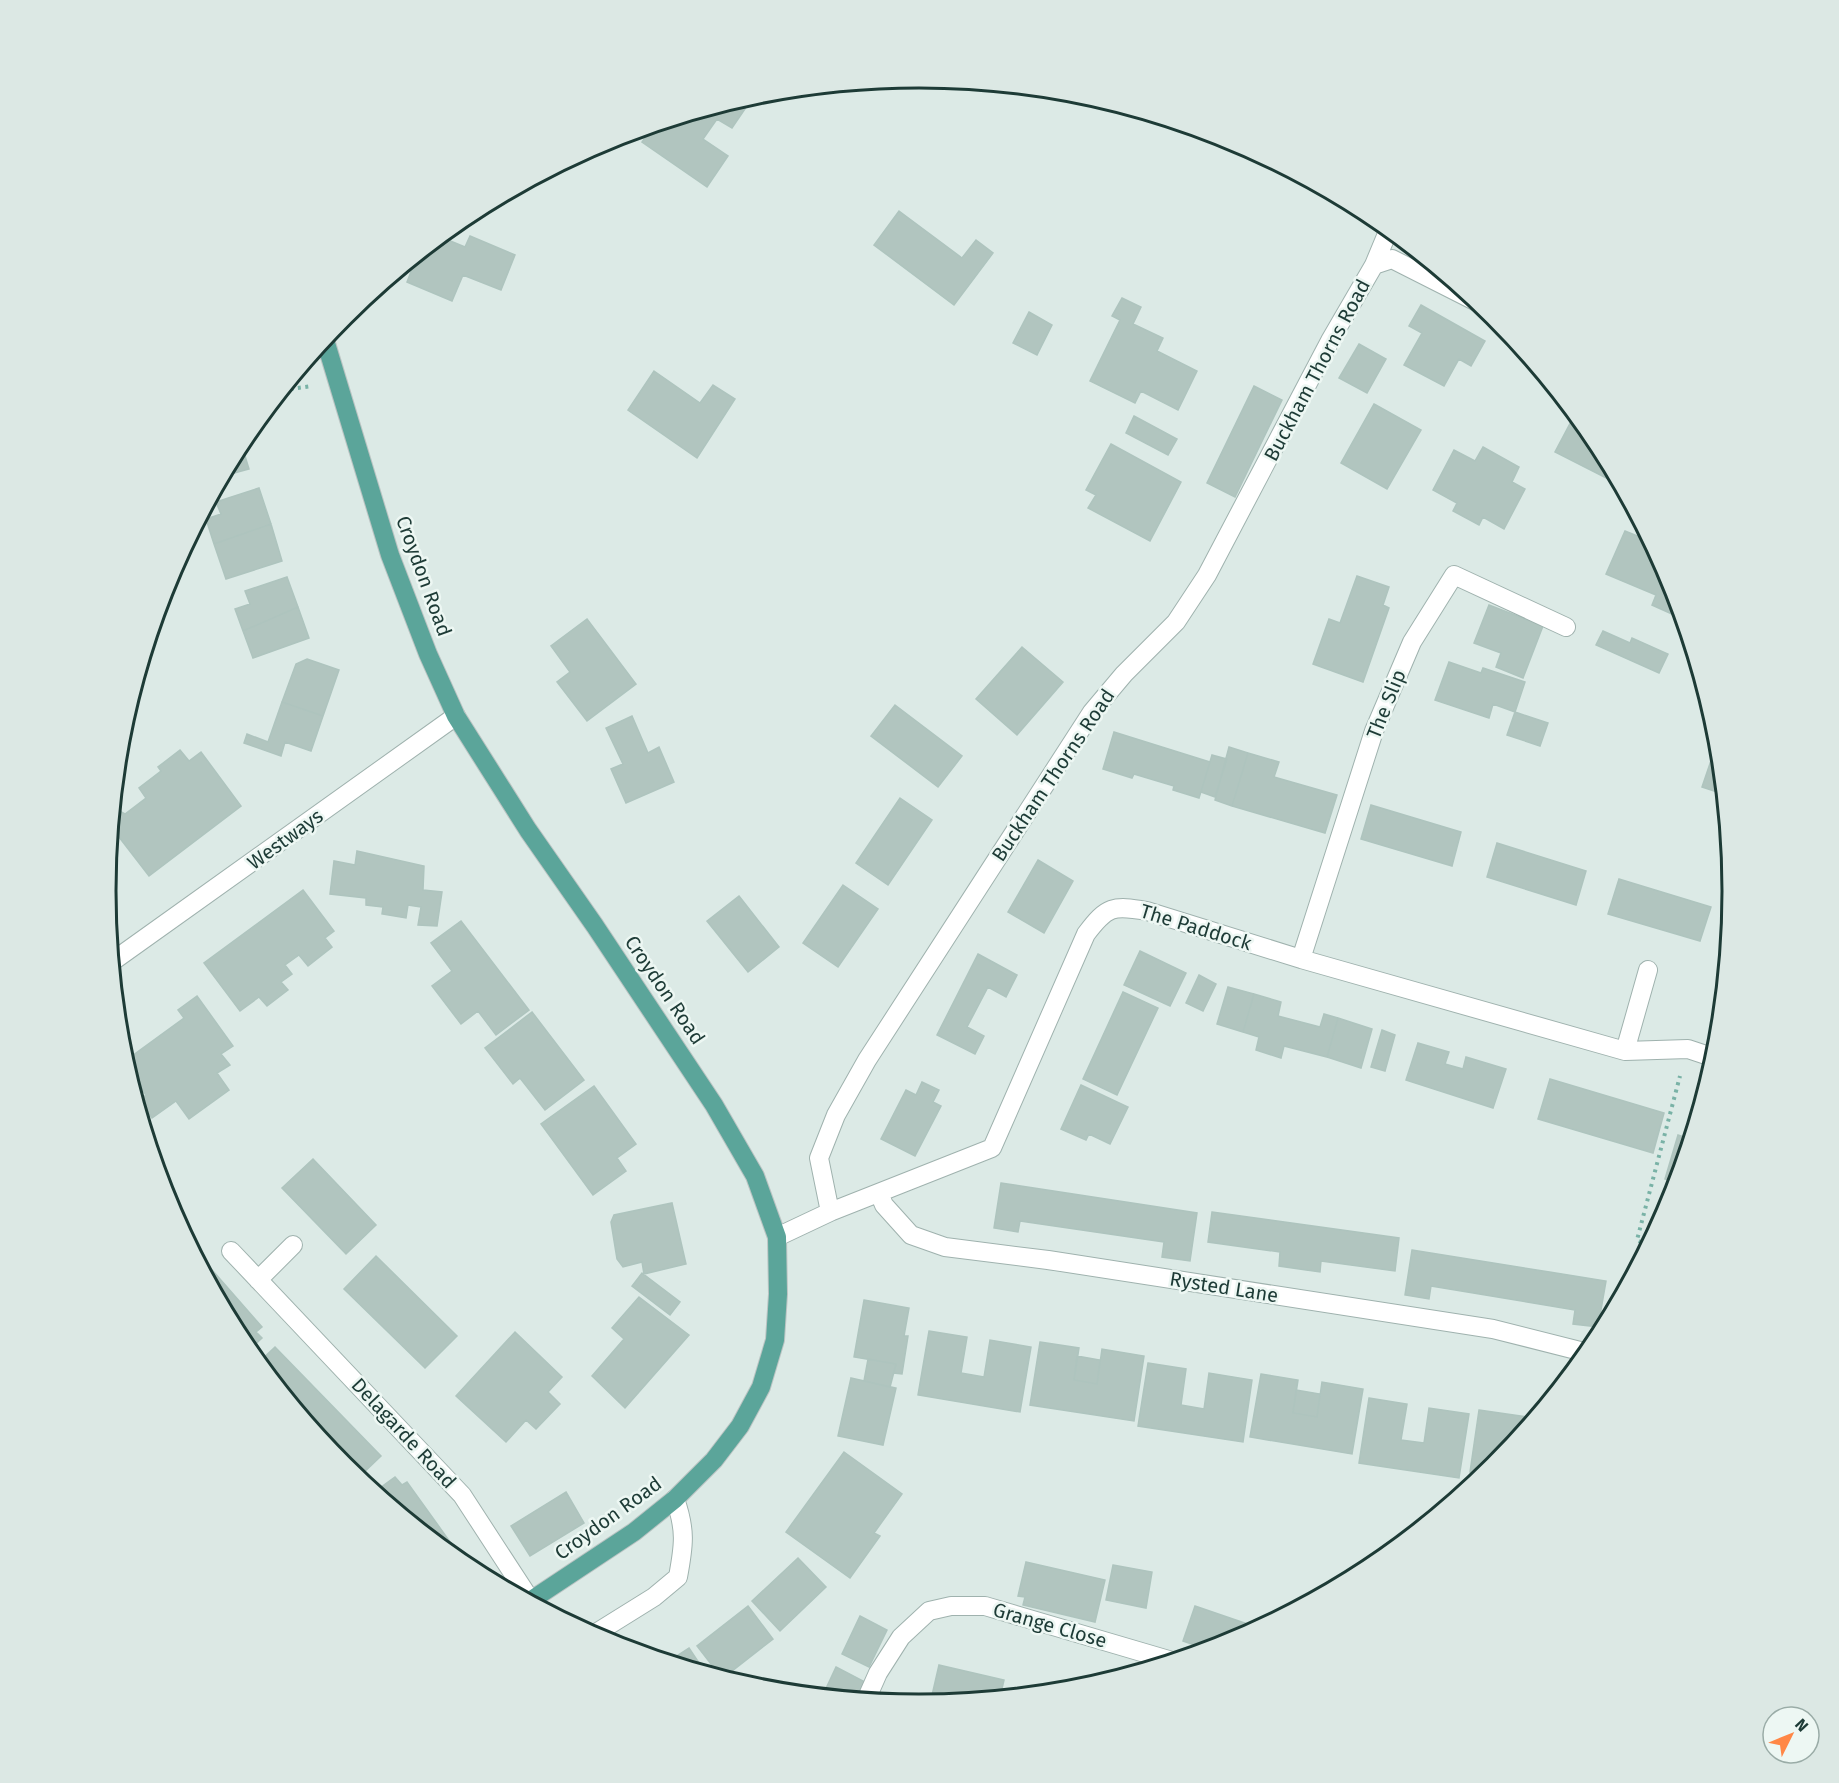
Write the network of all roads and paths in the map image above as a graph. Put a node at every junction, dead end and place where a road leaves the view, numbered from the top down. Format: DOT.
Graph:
graph roads {
  1 [pos="1385,238"];
  2 [pos="1374,265"];
  3 [pos="1448,288"];
  4 [pos="328,349"];
  5 [pos="1566,627"];
  6 [pos="456,716"];
  7 [pos="119,957"];
  8 [pos="1301,959"];
  9 [pos="1648,970"];
  10 [pos="1688,1049"];
  11 [pos="1625,1051"];
  12 [pos="1705,1055"];
  13 [pos="879,1193"];
  14 [pos="830,1212"];
  15 [pos="777,1237"];
  16 [pos="1642,1243"];
  17 [pos="293,1245"];
  18 [pos="231,1251"];
  19 [pos="258,1280"];
  20 [pos="1578,1350"];
  21 [pos="675,1499"];
  22 [pos="523,1590"];
  23 [pos="536,1597"];
  24 [pos="603,1629"];
  25 [pos="1160,1657"];
  26 [pos="869,1693"];
  1 -- 2 [label="street"];
  2 -- 3 [label="street, Buckham Thorns Road"];
  2 -- 14 [label="street, Buckham Thorns Road"];
  4 -- 6 [label="main road, Croydon Road"];
  5 -- 8 [label="street, The Slip"];
  6 -- 7 [label="street, Westways"];
  6 -- 15 [label="main road, Croydon Road"];
  8 -- 11 [label="street, The Paddock"];
  8 -- 13 [label="street, The Paddock"];
  9 -- 11 [label="street"];
  10 -- 11 [label="street, The Paddock"];
  10 -- 12 [label="street"];
  10 -- 16 [label="path"];
  13 -- 14 [label="street, The Paddock"];
  13 -- 20 [label="street, Rysted Lane"];
  14 -- 15 [label="street, The Paddock"];
  15 -- 21 [label="main road, Croydon Road"];
  17 -- 19 [label="street"];
  18 -- 19 [label="street, Delagarde Road"];
  19 -- 22 [label="street, Delagarde Road"];
  21 -- 23 [label="main road, Croydon Road"];
  21 -- 24 [label="street"];
  25 -- 26 [label="street, Grange Close"];
}
